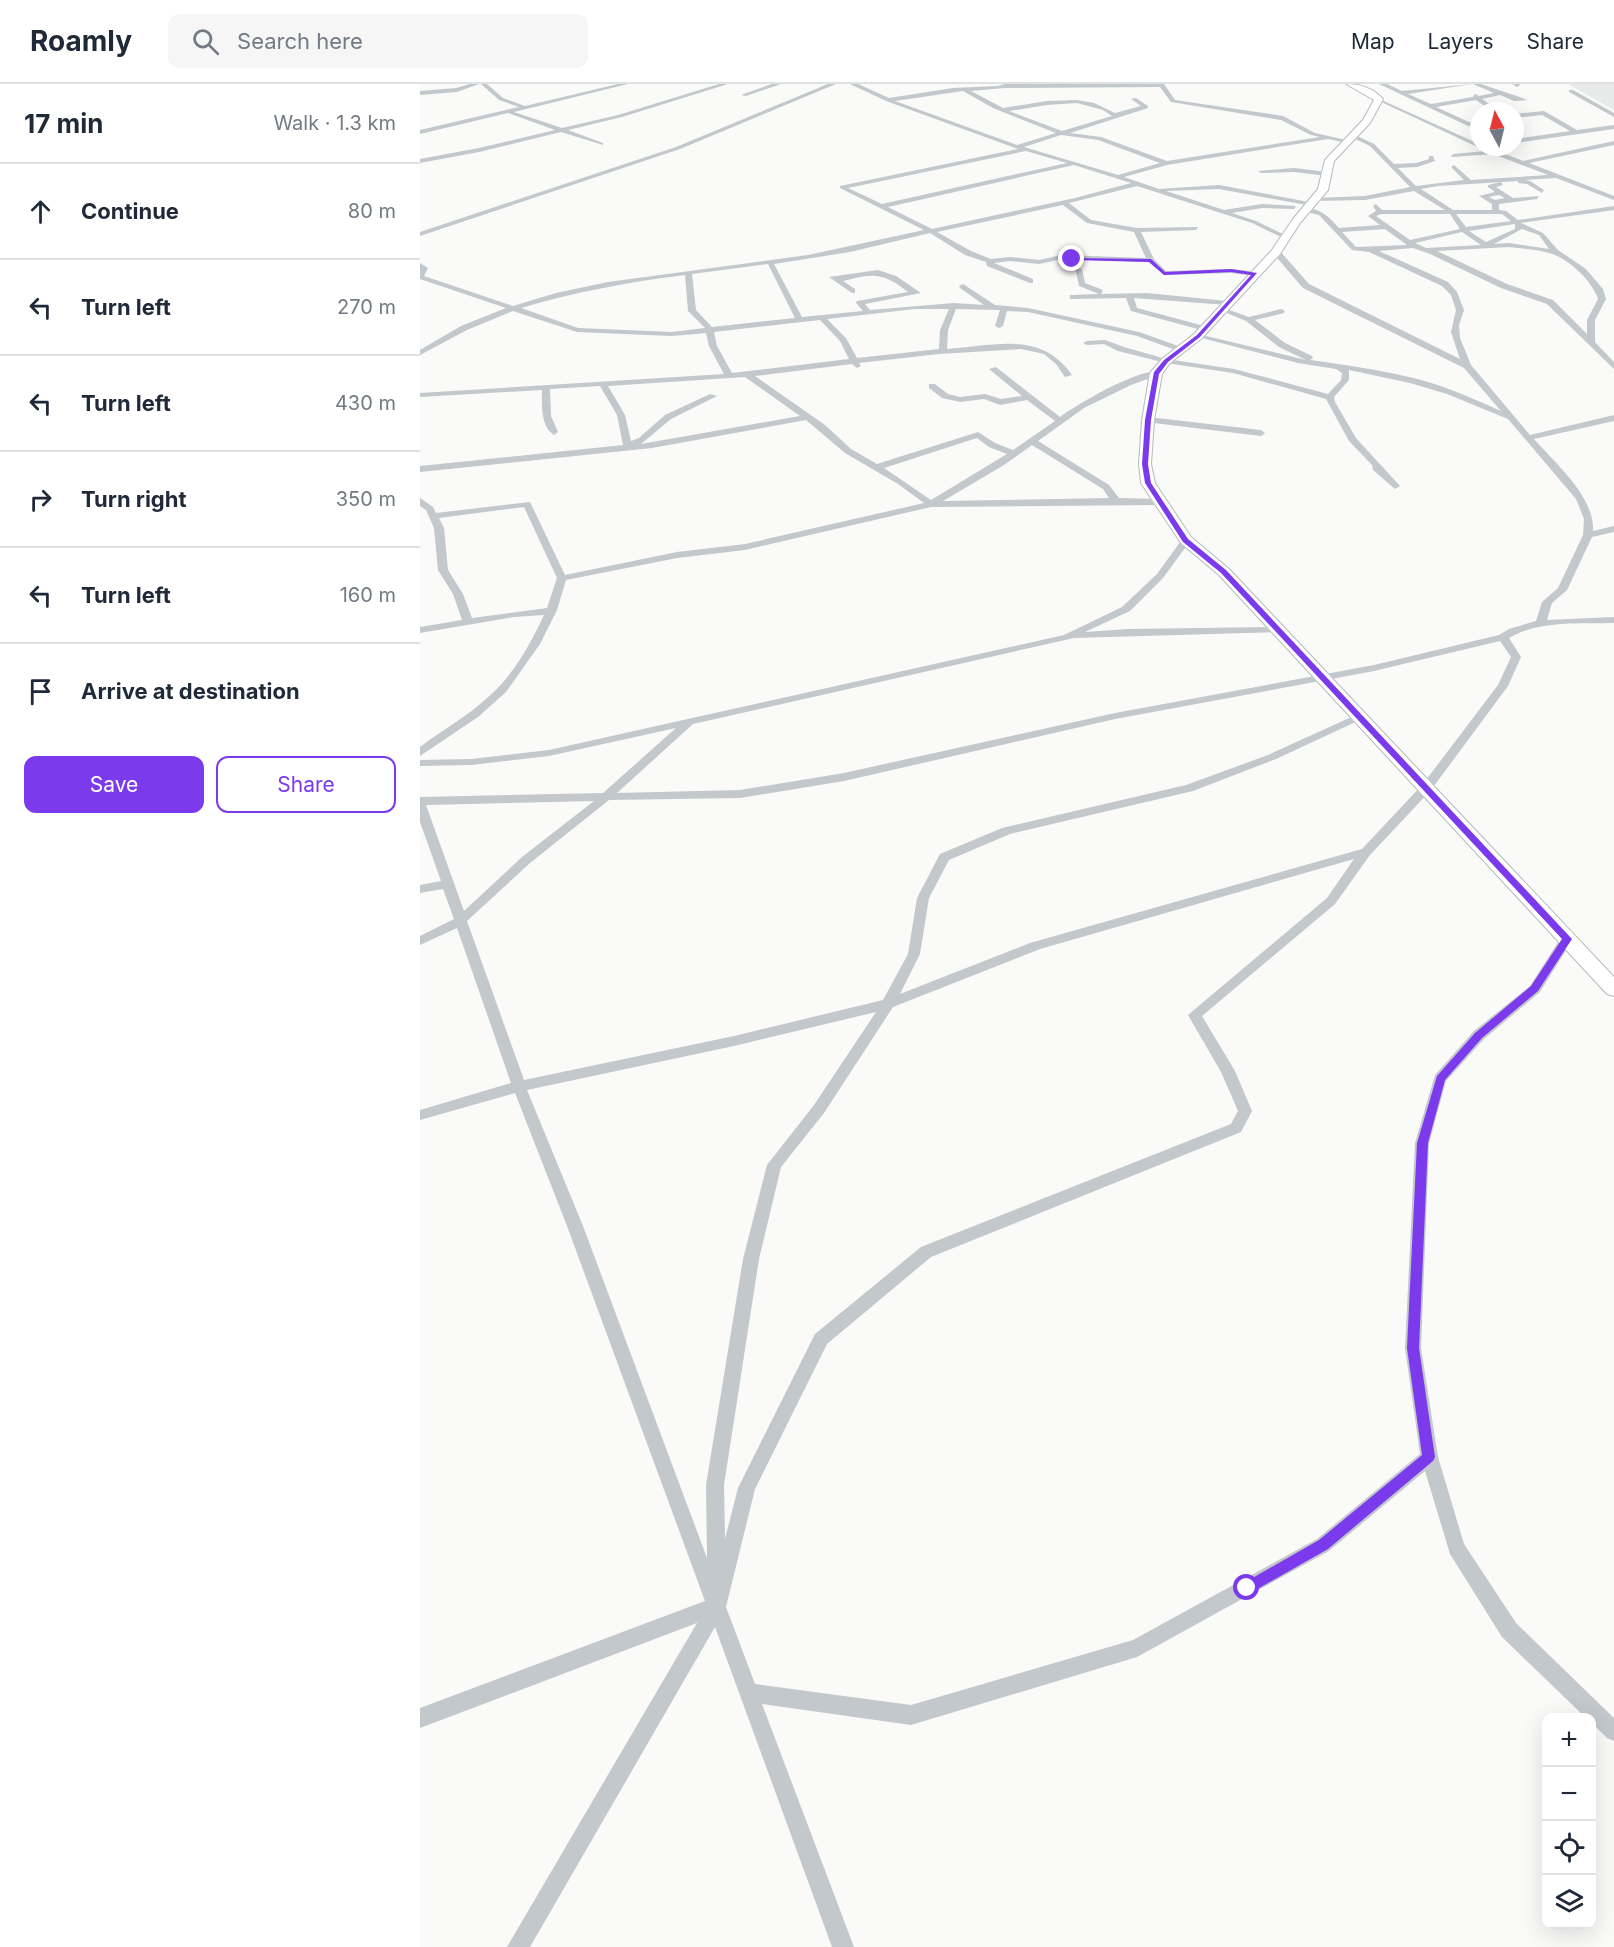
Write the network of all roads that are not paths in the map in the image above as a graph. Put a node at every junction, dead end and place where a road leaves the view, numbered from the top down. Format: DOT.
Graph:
graph roads {
  1 [pos="476,84"];
  2 [pos="484,84"];
  3 [pos="625,84"];
  4 [pos="725,84"];
  5 [pos="778,84"];
  6 [pos="833,84"];
  7 [pos="853,84"];
  8 [pos="1148,84"];
  9 [pos="1162,84"];
  10 [pos="1350,84"];
  11 [pos="1383,84"];
  12 [pos="1469,84"];
  13 [pos="1476,84"];
  14 [pos="1008,85"];
  15 [pos="1050,85"];
  16 [pos="862,86"];
  17 [pos="1454,86"];
  18 [pos="963,89"];
  19 [pos="1526,90"];
  20 [pos="1571,91"];
  21 [pos="420,93"];
  22 [pos="1402,93"];
  23 [pos="1498,94"];
  24 [pos="744,95"];
  25 [pos="1479,98"];
  26 [pos="1134,99"];
  27 [pos="1379,99"];
  28 [pos="888,100"];
  29 [pos="1525,100"];
  30 [pos="1484,102"];
  31 [pos="524,107"];
  32 [pos="1431,107"];
  33 [pos="1002,110"];
  34 [pos="1406,110"];
  35 [pos="507,111"];
  36 [pos="1115,115"];
  37 [pos="1524,115"];
  38 [pos="1614,115"];
  39 [pos="1470,124"];
  40 [pos="1613,128"];
  41 [pos="420,130"];
  42 [pos="559,131"];
  43 [pos="1575,132"];
  44 [pos="1063,134"];
  45 [pos="540,135"];
  46 [pos="1326,138"];
  47 [pos="1350,139"];
  48 [pos="1524,140"];
  49 [pos="1470,141"];
  50 [pos="534,143"];
  51 [pos="601,144"];
  52 [pos="1612,145"];
  53 [pos="1019,146"];
  54 [pos="1028,149"];
  55 [pos="1470,154"];
  56 [pos="1454,156"];
  57 [pos="1505,156"];
  58 [pos="1431,157"];
  59 [pos="420,161"];
  60 [pos="1166,162"];
  61 [pos="1525,162"];
  62 [pos="1075,163"];
  63 [pos="1392,166"];
  64 [pos="1454,167"];
  65 [pos="1261,171"];
  66 [pos="1327,174"];
  67 [pos="1556,176"];
  68 [pos="1118,177"];
  69 [pos="1469,182"];
  70 [pos="1136,184"];
  71 [pos="1414,188"];
  72 [pos="1157,190"];
  73 [pos="1542,191"];
  74 [pos="1500,193"];
  75 [pos="1537,197"];
  76 [pos="1365,198"];
  77 [pos="1614,198"];
  78 [pos="1512,200"];
  79 [pos="1062,201"];
  80 [pos="1495,203"];
  81 [pos="1310,206"];
  82 [pos="880,207"];
  83 [pos="1614,208"];
  84 [pos="1450,210"];
  85 [pos="1223,212"];
  86 [pos="1380,212"];
  87 [pos="1495,212"];
  88 [pos="1518,224"];
  89 [pos="1385,227"];
  90 [pos="1196,228"];
  91 [pos="1499,229"];
  92 [pos="1137,230"];
  93 [pos="1339,230"];
  94 [pos="1432,230"];
  95 [pos="1466,230"];
  96 [pos="933,232"];
  97 [pos="420,234"];
  98 [pos="1446,235"];
  99 [pos="1285,237"];
  100 [pos="1413,244"];
  101 [pos="1489,244"];
  102 [pos="1371,250"];
  103 [pos="1426,250"];
  104 [pos="1276,252"];
  105 [pos="1555,252"];
  106 [pos="1151,260"];
  107 [pos="990,261"];
  108 [pos="770,262"];
  109 [pos="420,265"];
  110 [pos="1078,269"];
  111 [pos="688,272"];
  112 [pos="830,273"];
  113 [pos="1255,274"];
  114 [pos="836,280"];
  115 [pos="1030,281"];
  116 [pos="963,286"];
  117 [pos="852,291"];
  118 [pos="1124,295"];
  119 [pos="1073,297"];
  120 [pos="954,305"];
  121 [pos="1224,306"];
  122 [pos="992,307"];
  123 [pos="512,308"];
  124 [pos="1004,308"];
  125 [pos="868,312"];
  126 [pos="1281,312"];
  127 [pos="822,318"];
  128 [pos="1249,319"];
  129 [pos="800,320"];
  130 [pos="999,326"];
  131 [pos="709,328"];
  132 [pos="1202,332"];
  133 [pos="1591,342"];
  134 [pos="1087,343"];
  135 [pos="1181,350"];
  136 [pos="944,351"];
  137 [pos="420,353"];
  138 [pos="852,360"];
  139 [pos="1166,361"];
  140 [pos="1321,364"];
  141 [pos="1467,366"];
  142 [pos="1614,367"];
  143 [pos="859,368"];
  144 [pos="1340,368"];
  145 [pos="993,369"];
  146 [pos="1156,373"];
  147 [pos="748,375"];
  148 [pos="1068,375"];
  149 [pos="729,376"];
  150 [pos="603,385"];
  151 [pos="932,386"];
  152 [pos="546,389"];
  153 [pos="420,395"];
  154 [pos="713,396"];
  155 [pos="1029,396"];
  156 [pos="1330,397"];
  157 [pos="807,417"];
  158 [pos="1614,418"];
  159 [pos="1148,420"];
  160 [pos="1060,421"];
  161 [pos="1519,425"];
  162 [pos="554,432"];
  163 [pos="1261,433"];
  164 [pos="1530,437"];
  165 [pos="1032,441"];
  166 [pos="628,447"];
  167 [pos="1014,453"];
  168 [pos="875,468"];
  169 [pos="420,469"];
  170 [pos="1395,486"];
  171 [pos="420,501"];
  172 [pos="1116,501"];
  173 [pos="1159,502"];
  174 [pos="931,504"];
  175 [pos="433,516"];
  176 [pos="1614,529"];
  177 [pos="1588,535"];
  178 [pos="1186,540"];
  179 [pos="562,578"];
  180 [pos="551,611"];
  181 [pos="1614,620"];
  182 [pos="468,622"];
  183 [pos="1540,623"];
  184 [pos="420,630"];
  185 [pos="1278,630"];
  186 [pos="1067,637"];
  187 [pos="1503,637"];
  188 [pos="1321,679"];
  189 [pos="1358,717"];
  190 [pos="692,720"];
  191 [pos="420,753"];
  192 [pos="420,763"];
  193 [pos="1427,787"];
  194 [pos="604,799"];
  195 [pos="420,803"];
  196 [pos="1366,852"];
  197 [pos="446,884"];
  198 [pos="420,889"];
  199 [pos="460,921"];
  200 [pos="1567,939"];
  201 [pos="420,941"];
  202 [pos="1614,988"];
  203 [pos="888,1004"];
  204 [pos="519,1086"];
  205 [pos="420,1115"];
  206 [pos="1429,1457"];
  207 [pos="717,1606"];
  208 [pos="749,1693"];
  209 [pos="420,1718"];
  210 [pos="1614,1731"];
  211 [pos="518,1947"];
  212 [pos="843,1947"];
  1 -- 21 [label="street"];
  2 -- 31 [label="street"];
  3 -- 31 [label="street"];
  4 -- 42 [label="street"];
  5 -- 24 [label="street"];
  6 -- 97 [label="street"];
  7 -- 16 [label="street"];
  8 -- 9 [label="street"];
  8 -- 15 [label="street"];
  9 -- 46 [label="street"];
  10 -- 27 [label="main road"];
  11 -- 22 [label="street"];
  12 -- 17 [label="street"];
  13 -- 23 [label="street"];
  14 -- 15 [label="street"];
  14 -- 18 [label="street"];
  16 -- 28 [label="street"];
  17 -- 22 [label="street"];
  17 -- 25 [label="street"];
  18 -- 28 [label="street"];
  18 -- 33 [label="street"];
  19 -- 23 [label="street"];
  20 -- 38 [label="street"];
  22 -- 32 [label="street"];
  23 -- 25 [label="street"];
  23 -- 29 [label="street"];
  25 -- 30 [label="street"];
  25 -- 32 [label="street"];
  26 -- 36 [label="street"];
  27 -- 34 [label="street"];
  27 -- 47 [label="main road"];
  28 -- 53 [label="street"];
  31 -- 35 [label="street"];
  32 -- 34 [label="street"];
  32 -- 39 [label="street"];
  33 -- 36 [label="street"];
  33 -- 44 [label="street"];
  34 -- 49 [label="street"];
  35 -- 41 [label="street"];
  35 -- 42 [label="street"];
  36 -- 44 [label="street"];
  37 -- 43 [label="street"];
  40 -- 43 [label="street"];
  42 -- 45 [label="street"];
  42 -- 51 [label="street"];
  43 -- 48 [label="street"];
  44 -- 53 [label="street"];
  44 -- 60 [label="street"];
  45 -- 50 [label="street"];
  45 -- 59 [label="street"];
  46 -- 47 [label="street"];
  46 -- 60 [label="street"];
  47 -- 63 [label="street"];
  47 -- 66 [label="main road"];
  52 -- 61 [label="street"];
  53 -- 54 [label="street"];
  54 -- 62 [label="street"];
  54 -- 82 [label="street"];
  55 -- 56 [label="street"];
  57 -- 61 [label="street"];
  58 -- 63 [label="street"];
  60 -- 68 [label="street"];
  61 -- 67 [label="street"];
  62 -- 68 [label="street"];
  62 -- 82 [label="street"];
  63 -- 71 [label="street"];
  64 -- 69 [label="street"];
  65 -- 66 [label="street"];
  66 -- 81 [label="main road"];
  67 -- 69 [label="street"];
  67 -- 77 [label="street"];
  68 -- 70 [label="street"];
  69 -- 71 [label="street"];
  70 -- 72 [label="street"];
  70 -- 79 [label="street"];
  71 -- 76 [label="street"];
  71 -- 84 [label="street"];
  72 -- 81 [label="street"];
  72 -- 85 [label="street"];
  73 -- 74 [label="street"];
  74 -- 78 [label="street"];
  74 -- 80 [label="street"];
  75 -- 78 [label="street"];
  76 -- 81 [label="street"];
  76 -- 86 [label="street"];
  78 -- 80 [label="street"];
  79 -- 92 [label="street"];
  79 -- 96 [label="street"];
  80 -- 87 [label="street"];
  81 -- 85 [label="street"];
  81 -- 93 [label="street"];
  81 -- 99 [label="main road"];
  82 -- 96 [label="street"];
  83 -- 88 [label="street"];
  84 -- 86 [label="street"];
  84 -- 87 [label="street"];
  84 -- 95 [label="street"];
  85 -- 99 [label="street"];
  86 -- 89 [label="street"];
  87 -- 88 [label="street"];
  88 -- 91 [label="street"];
  88 -- 95 [label="street"];
  88 -- 101 [label="street"];
  88 -- 105 [label="street"];
  89 -- 93 [label="street"];
  89 -- 100 [label="street"];
  90 -- 92 [label="street"];
  92 -- 106 [label="street"];
  93 -- 102 [label="street"];
  94 -- 98 [label="street"];
  95 -- 98 [label="street"];
  95 -- 101 [label="street"];
  96 -- 107 [label="street"];
  96 -- 108 [label="street"];
  98 -- 100 [label="street"];
  99 -- 104 [label="main road"];
  100 -- 102 [label="street"];
  100 -- 103 [label="street"];
  101 -- 103 [label="street"];
  101 -- 105 [label="street"];
  102 -- 141 [label="street"];
  103 -- 133 [label="street"];
  104 -- 113 [label="main road"];
  104 -- 141 [label="street"];
  105 -- 133 [label="street"];
  106 -- 107 [label="street"];
  106 -- 113 [label="street"];
  107 -- 115 [label="street"];
  108 -- 111 [label="street"];
  108 -- 129 [label="street"];
  109 -- 123 [label="street"];
  110 -- 118 [label="street"];
  111 -- 123 [label="street"];
  111 -- 131 [label="street"];
  112 -- 114 [label="street"];
  113 -- 121 [label="main road"];
  114 -- 117 [label="street"];
  114 -- 125 [label="street"];
  116 -- 122 [label="street"];
  118 -- 119 [label="street"];
  118 -- 121 [label="street"];
  118 -- 132 [label="street"];
  120 -- 122 [label="street"];
  120 -- 125 [label="street"];
  120 -- 136 [label="street"];
  121 -- 128 [label="street"];
  121 -- 132 [label="main road"];
  122 -- 124 [label="street"];
  123 -- 131 [label="street"];
  123 -- 137 [label="street"];
  124 -- 130 [label="street"];
  124 -- 135 [label="street"];
  125 -- 127 [label="street"];
  126 -- 128 [label="street"];
  127 -- 129 [label="street"];
  127 -- 138 [label="street"];
  128 -- 140 [label="street"];
  129 -- 131 [label="street"];
  131 -- 149 [label="street"];
  132 -- 135 [label="main road"];
  132 -- 140 [label="street"];
  133 -- 142 [label="street"];
  134 -- 139 [label="street"];
  135 -- 139 [label="main road"];
  136 -- 138 [label="street"];
  136 -- 148 [label="street"];
  138 -- 143 [label="street"];
  138 -- 147 [label="street"];
  139 -- 146 [label="main road"];
  139 -- 156 [label="street"];
  140 -- 144 [label="street"];
  141 -- 161 [label="street"];
  144 -- 156 [label="street"];
  144 -- 161 [label="street"];
  145 -- 155 [label="street"];
  146 -- 159 [label="main road"];
  146 -- 160 [label="street"];
  147 -- 149 [label="street"];
  147 -- 157 [label="street"];
  149 -- 150 [label="street"];
  150 -- 152 [label="street"];
  150 -- 166 [label="street"];
  151 -- 155 [label="street"];
  152 -- 153 [label="street"];
  152 -- 162 [label="street"];
  154 -- 166 [label="street"];
  155 -- 160 [label="street"];
  156 -- 170 [label="street"];
  157 -- 166 [label="street"];
  157 -- 168 [label="street"];
  158 -- 164 [label="street"];
  159 -- 163 [label="street"];
  159 -- 173 [label="main road"];
  160 -- 165 [label="street"];
  161 -- 164 [label="street"];
  164 -- 177 [label="street"];
  165 -- 167 [label="street"];
  165 -- 172 [label="street"];
  166 -- 169 [label="street"];
  167 -- 168 [label="street"];
  167 -- 174 [label="street"];
  168 -- 174 [label="street"];
  171 -- 175 [label="street"];
  172 -- 173 [label="street"];
  172 -- 174 [label="street"];
  173 -- 178 [label="main road"];
  174 -- 179 [label="street"];
  175 -- 179 [label="street"];
  175 -- 182 [label="street"];
  176 -- 177 [label="street"];
  177 -- 183 [label="street"];
  178 -- 185 [label="main road"];
  178 -- 186 [label="street"];
  179 -- 180 [label="street"];
  180 -- 182 [label="street"];
  180 -- 191 [label="street"];
  181 -- 183 [label="street"];
  182 -- 184 [label="street"];
  183 -- 187 [label="street"];
  185 -- 186 [label="street"];
  185 -- 188 [label="main road"];
  186 -- 190 [label="street"];
  187 -- 188 [label="street"];
  187 -- 193 [label="street"];
  188 -- 189 [label="main road"];
  188 -- 194 [label="street"];
  189 -- 193 [label="main road"];
  189 -- 203 [label="street"];
  190 -- 192 [label="street"];
  190 -- 194 [label="street"];
  193 -- 196 [label="street"];
  193 -- 200 [label="main road"];
  194 -- 195 [label="street"];
  194 -- 199 [label="street"];
  195 -- 197 [label="street"];
  196 -- 203 [label="street"];
  196 -- 207 [label="street"];
  197 -- 198 [label="street"];
  197 -- 199 [label="street"];
  199 -- 201 [label="street"];
  199 -- 204 [label="street"];
  200 -- 202 [label="main road"];
  200 -- 206 [label="street"];
  203 -- 204 [label="street"];
  203 -- 207 [label="street"];
  204 -- 205 [label="street"];
  204 -- 207 [label="street"];
  206 -- 208 [label="street"];
  206 -- 210 [label="street"];
  207 -- 208 [label="street"];
  207 -- 209 [label="street"];
  207 -- 211 [label="street"];
  208 -- 212 [label="street"];
}
